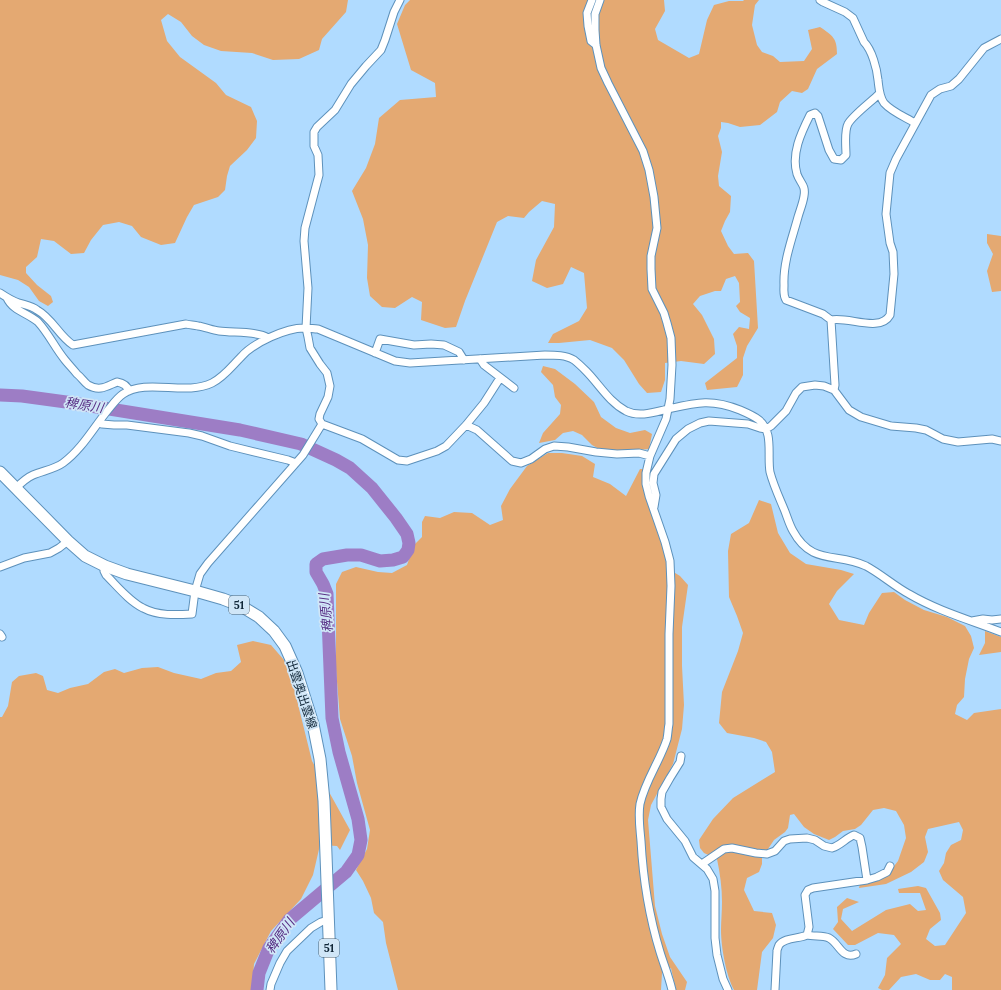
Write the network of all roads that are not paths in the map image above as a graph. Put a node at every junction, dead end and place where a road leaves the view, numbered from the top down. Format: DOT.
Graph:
graph roads {
  1 [pos="400,0"];
  2 [pos="592,0"];
  3 [pos="600,0"];
  4 [pos="820,0"];
  5 [pos="1001,39"];
  6 [pos="596,45"];
  7 [pos="880,94"];
  8 [pos="915,123"];
  9 [pos="0,293"];
  10 [pos="7,298"];
  11 [pos="831,320"];
  12 [pos="305,328"];
  13 [pos="268,338"];
  14 [pos="375,353"];
  15 [pos="480,359"];
  16 [pos="464,360"];
  17 [pos="500,378"];
  18 [pos="514,388"];
  19 [pos="834,390"];
  20 [pos="129,391"];
  21 [pos="669,409"];
  22 [pos="101,419"];
  23 [pos="322,424"];
  24 [pos="466,425"];
  25 [pos="766,429"];
  26 [pos="1001,441"];
  27 [pos="650,456"];
  28 [pos="296,463"];
  29 [pos="2,477"];
  30 [pos="16,488"];
  31 [pos="654,510"];
  32 [pos="68,541"];
  33 [pos="105,566"];
  34 [pos="0,567"];
  35 [pos="195,591"];
  36 [pos="1001,619"];
  37 [pos="972,621"];
  38 [pos="1001,632"];
  39 [pos="681,756"];
  40 [pos="702,864"];
  41 [pos="890,866"];
  42 [pos="867,880"];
  43 [pos="328,920"];
  44 [pos="807,934"];
  45 [pos="856,954"];
  46 [pos="270,990"];
  47 [pos="331,990"];
  48 [pos="672,990"];
  49 [pos="728,990"];
  50 [pos="775,990"];
  1 -- 12 [label="street"];
  2 -- 6 [label="street"];
  3 -- 6 [label="street"];
  4 -- 7 [label="street"];
  5 -- 8 [label="street"];
  6 -- 21 [label="street"];
  7 -- 8 [label="street"];
  7 -- 11 [label="street"];
  8 -- 11 [label="street"];
  9 -- 10 [label="street"];
  10 -- 13 [label="street"];
  10 -- 20 [label="street"];
  11 -- 19 [label="street"];
  12 -- 13 [label="street"];
  12 -- 14 [label="street"];
  12 -- 23 [label="street"];
  13 -- 20 [label="street"];
  14 -- 16 [label="street"];
  14 -- 16 [label="street"];
  15 -- 16 [label="street"];
  15 -- 17 [label="street"];
  15 -- 21 [label="street"];
  17 -- 18 [label="street"];
  17 -- 24 [label="street"];
  19 -- 25 [label="street"];
  19 -- 26 [label="street"];
  20 -- 22 [label="street"];
  21 -- 25 [label="street"];
  21 -- 27 [label="street"];
  22 -- 28 [label="street"];
  22 -- 30 [label="street"];
  23 -- 24 [label="street"];
  23 -- 28 [label="street"];
  24 -- 27 [label="street"];
  25 -- 31 [label="street"];
  25 -- 37 [label="street"];
  27 -- 31 [label="street"];
  28 -- 35 [label="street"];
  29 -- 30 [label="main road, 出雲奥出雲線 / 51"];
  30 -- 32 [label="main road, 出雲奥出雲線 / 51"];
  31 -- 48 [label="street"];
  32 -- 33 [label="main road, 出雲奥出雲線 / 51"];
  32 -- 34 [label="street"];
  33 -- 35 [label="main road, 出雲奥出雲線 / 51"];
  33 -- 35 [label="street"];
  35 -- 43 [label="main road, 出雲奥出雲線 / 51"];
  36 -- 37 [label="street"];
  37 -- 38 [label="street"];
  39 -- 40 [label="street"];
  40 -- 42 [label="street"];
  40 -- 49 [label="street"];
  41 -- 42 [label="street"];
  42 -- 44 [label="street"];
  43 -- 46 [label="street"];
  43 -- 47 [label="main road, 出雲奥出雲線 / 51"];
  44 -- 45 [label="street"];
  44 -- 50 [label="street"];
}
